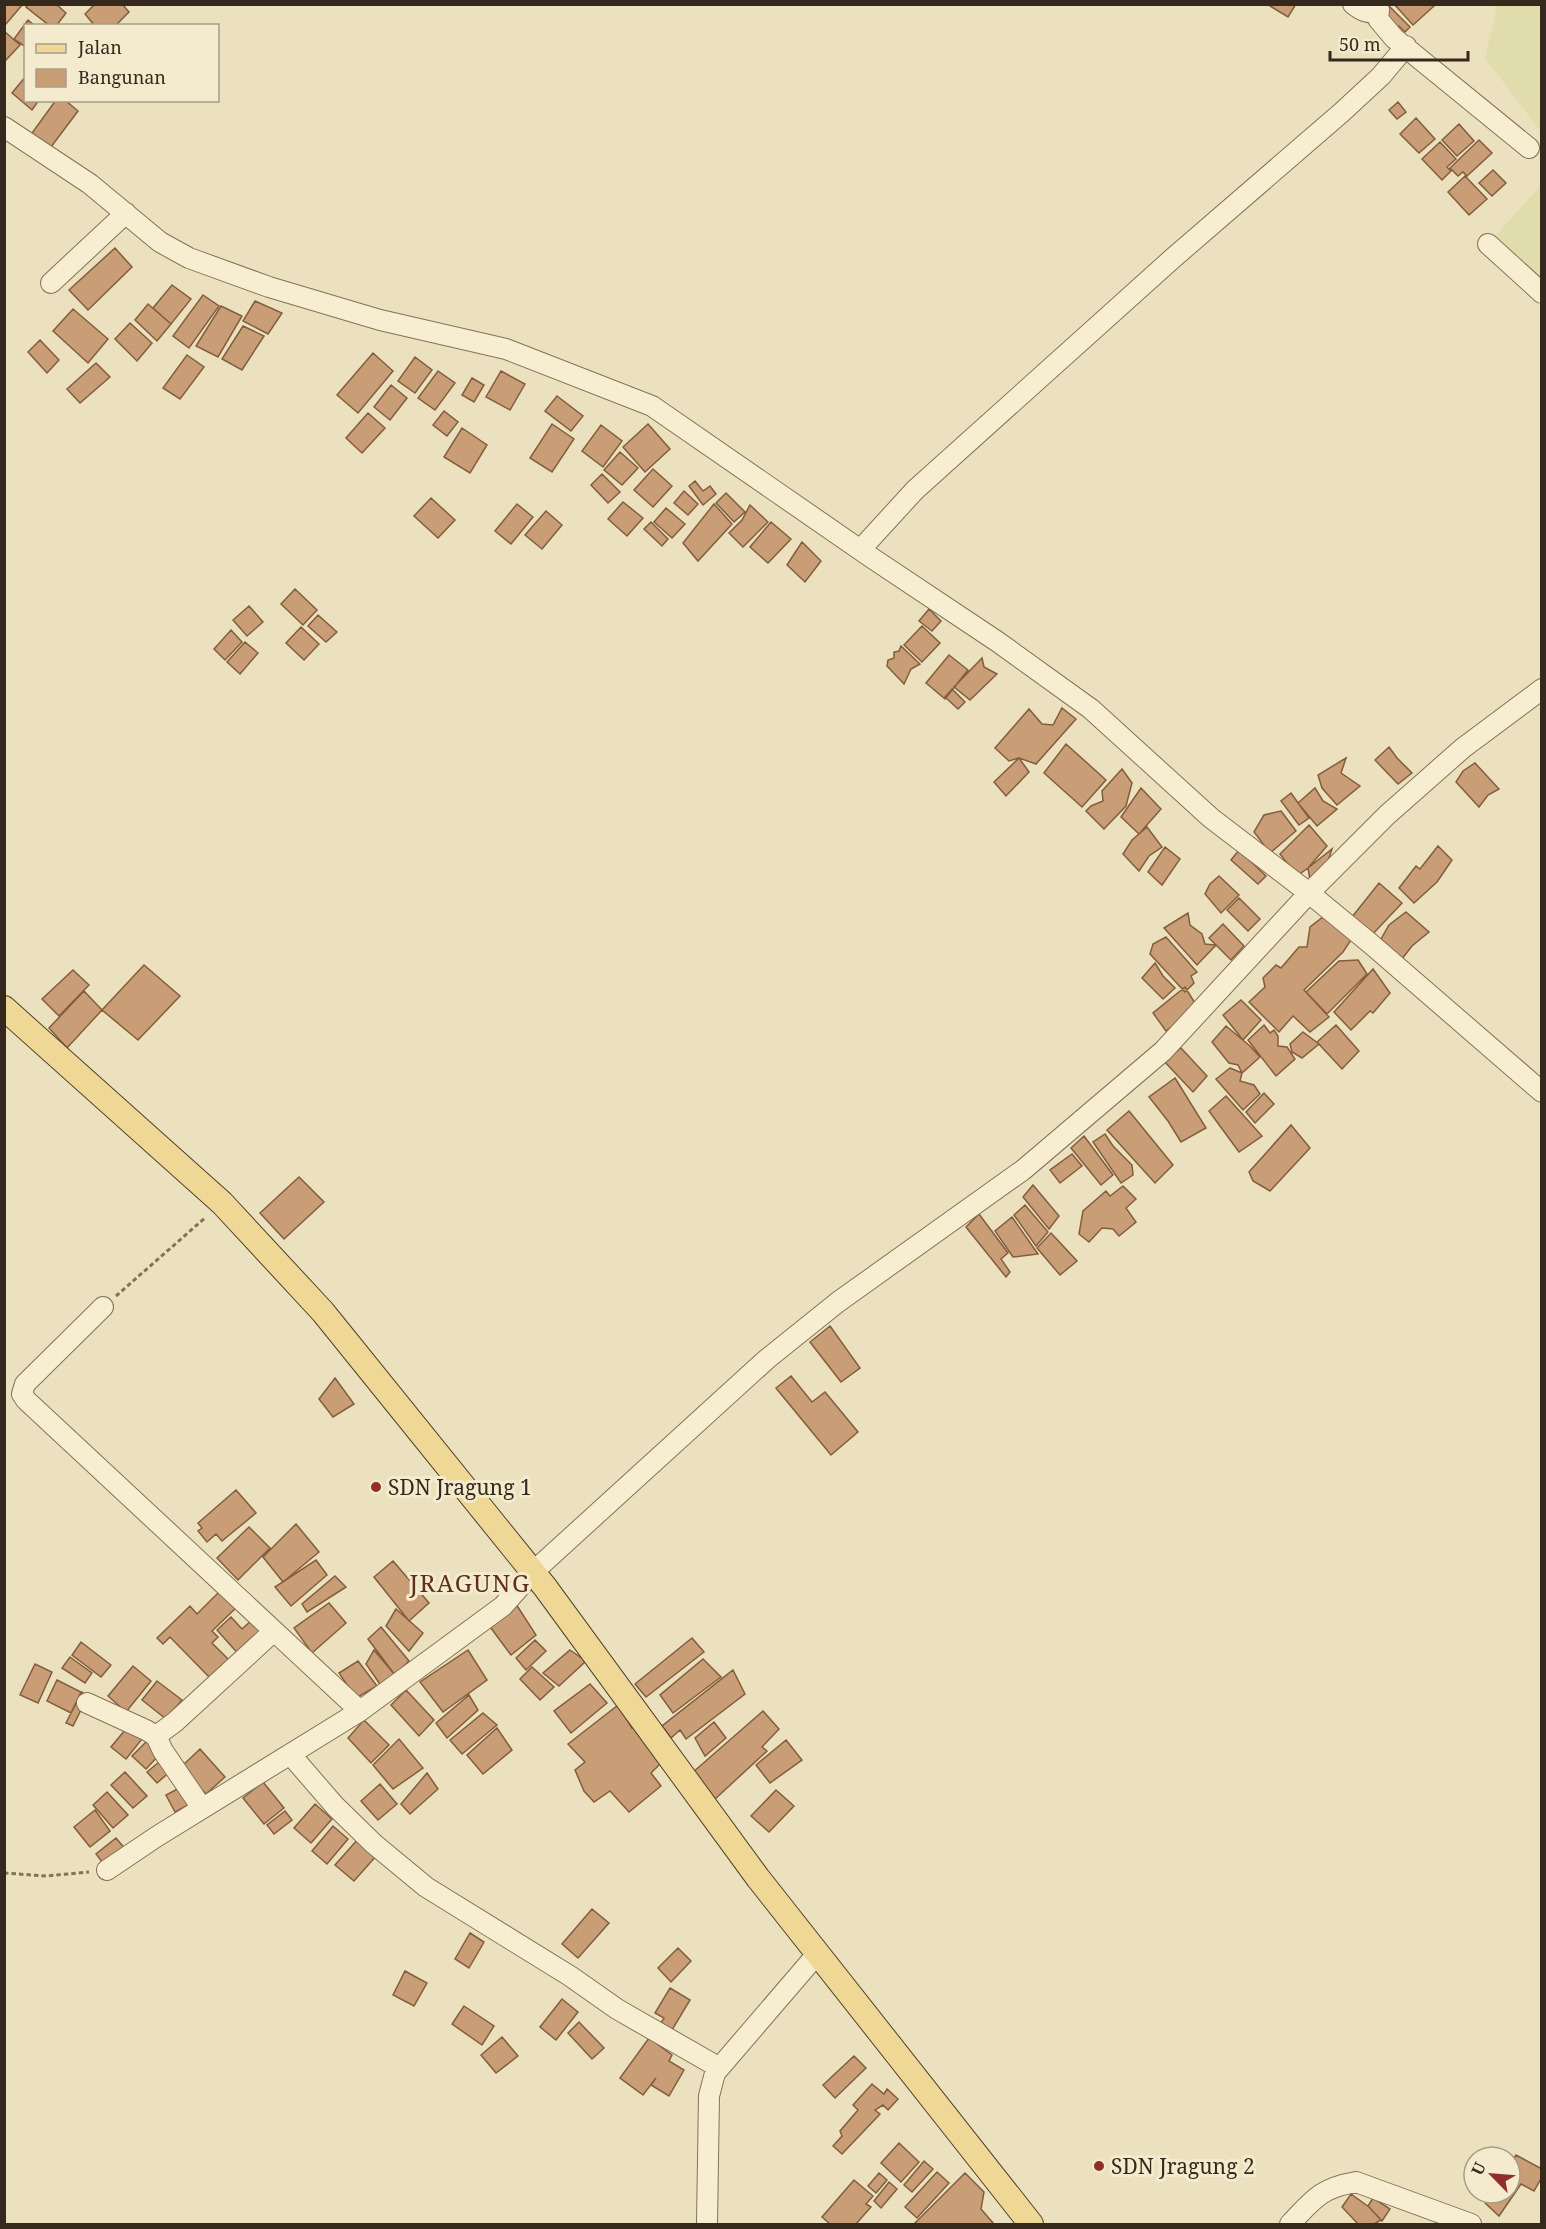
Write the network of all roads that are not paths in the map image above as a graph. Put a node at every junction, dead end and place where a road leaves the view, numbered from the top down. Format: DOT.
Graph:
graph roads {
  1 [pos="1353,4"];
  2 [pos="1406,46"];
  3 [pos="4,127"];
  4 [pos="1528,148"];
  5 [pos="126,213"];
  6 [pos="1488,244"];
  7 [pos="51,283"];
  8 [pos="1542,293"];
  9 [pos="861,549"];
  10 [pos="1542,689"];
  11 [pos="1310,893"];
  12 [pos="4,1008"];
  13 [pos="1542,1092"];
  14 [pos="103,1307"];
  15 [pos="533,1572"];
  16 [pos="274,1631"];
  17 [pos="87,1703"];
  18 [pos="360,1711"];
  19 [pos="156,1736"];
  20 [pos="290,1754"];
  21 [pos="202,1808"];
  22 [pos="107,1869"];
  23 [pos="818,1953"];
  24 [pos="718,2067"];
  25 [pos="707,2224"];
  26 [pos="1031,2224"];
  27 [pos="1290,2224"];
  28 [pos="1471,2224"];
  1 -- 2 [label="street"];
  2 -- 4 [label="street"];
  2 -- 9 [label="street"];
  3 -- 5 [label="street"];
  5 -- 7 [label="street"];
  5 -- 9 [label="street"];
  6 -- 8 [label="street"];
  9 -- 11 [label="street"];
  10 -- 11 [label="street"];
  11 -- 13 [label="street"];
  11 -- 15 [label="street"];
  12 -- 15 [label="main road"];
  14 -- 16 [label="street"];
  15 -- 18 [label="street"];
  15 -- 23 [label="main road"];
  16 -- 18 [label="street"];
  16 -- 19 [label="street"];
  17 -- 19 [label="street"];
  18 -- 20 [label="street"];
  19 -- 21 [label="street"];
  20 -- 21 [label="street"];
  20 -- 24 [label="street"];
  21 -- 22 [label="street"];
  23 -- 24 [label="street"];
  23 -- 26 [label="main road"];
  24 -- 25 [label="street"];
  27 -- 28 [label="street"];
}
